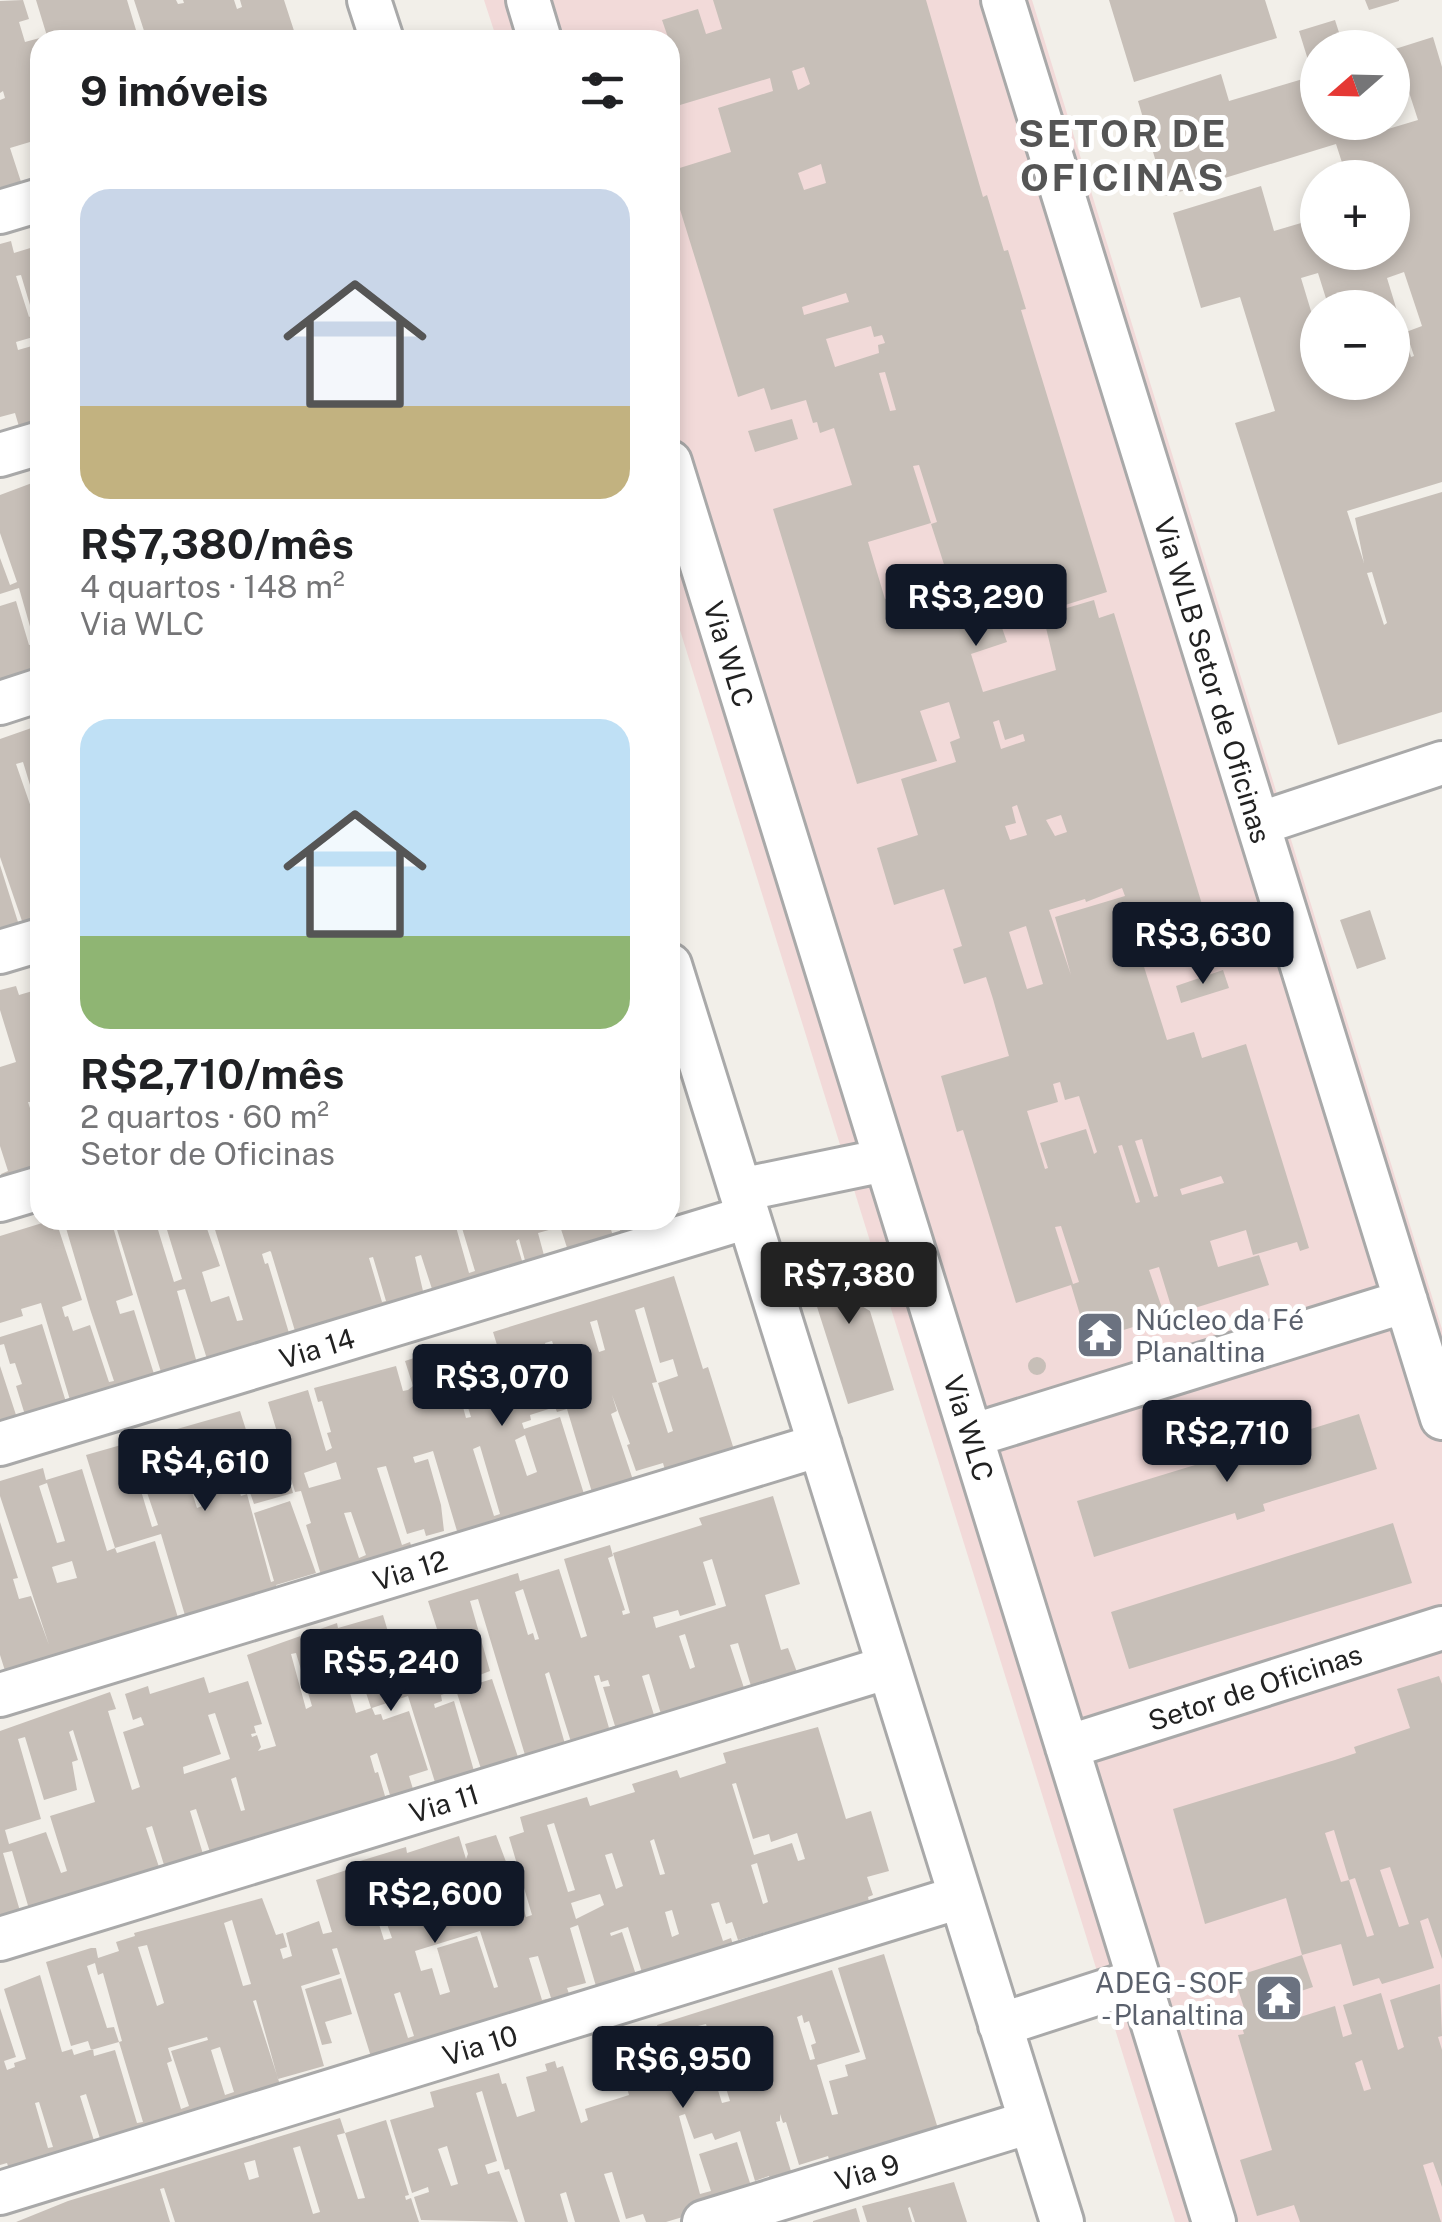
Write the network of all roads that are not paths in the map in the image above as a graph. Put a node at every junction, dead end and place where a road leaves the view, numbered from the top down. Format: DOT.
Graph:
graph roads {
  1 [pos="369,0"];
  2 [pos="528,0"];
  3 [pos="1003,0"];
  4 [pos="379,30"];
  5 [pos="537,30"];
  6 [pos="30,203"];
  7 [pos="0,212"];
  8 [pos="30,446"];
  9 [pos="0,455"];
  10 [pos="680,494"];
  11 [pos="30,693"];
  12 [pos="0,703"];
  13 [pos="1442,764"];
  14 [pos="1258,824"];
  15 [pos="30,943"];
  16 [pos="0,952"];
  17 [pos="680,1006"];
  18 [pos="885,1160"];
  19 [pos="30,1191"];
  20 [pos="0,1200"];
  21 [pos="744,1203"];
  22 [pos="680,1224"];
  23 [pos="661,1230"];
  24 [pos="1406,1301"];
  25 [pos="1442,1418"];
  26 [pos="972,1436"];
  27 [pos="0,1444"];
  28 [pos="820,1445"];
  29 [pos="1442,1628"];
  30 [pos="888,1667"];
  31 [pos="0,1696"];
  32 [pos="1067,1747"];
  33 [pos="960,1896"];
  34 [pos="0,1940"];
  35 [pos="1140,1980"];
  36 [pos="1000,2025"];
  37 [pos="1030,2122"];
  38 [pos="0,2193"];
  39 [pos="704,2222"];
  40 [pos="1062,2222"];
  41 [pos="1214,2222"];
  1 -- 4 [label="street"];
  2 -- 5 [label="street"];
  3 -- 14 [label="street, Via WLB Setor de Oficinas"];
  6 -- 7 [label="street"];
  8 -- 9 [label="street"];
  10 -- 18 [label="street, Via WLC"];
  11 -- 12 [label="street"];
  13 -- 14 [label="street"];
  14 -- 24 [label="street, Via WLB Setor de Oficinas"];
  15 -- 16 [label="street"];
  17 -- 21 [label="street"];
  18 -- 21 [label="street, Via 14"];
  18 -- 26 [label="street, Via WLC"];
  19 -- 20 [label="street"];
  21 -- 22 [label="street, Via 14"];
  21 -- 28 [label="street"];
  23 -- 27 [label="street, Via 14"];
  24 -- 25 [label="street, Via WLB Setor de Oficinas"];
  24 -- 26 [label="street"];
  26 -- 32 [label="street, Via WLC"];
  28 -- 30 [label="street"];
  28 -- 31 [label="street, Via 12"];
  29 -- 32 [label="street, Setor de Oficinas"];
  30 -- 33 [label="street"];
  30 -- 34 [label="street, Via 11"];
  32 -- 35 [label="street, Via WLC"];
  33 -- 36 [label="street"];
  33 -- 38 [label="street, Via 10"];
  35 -- 36 [label="street"];
  35 -- 41 [label="street, Via WLC"];
  36 -- 37 [label="street"];
  37 -- 39 [label="street, Via 9"];
  37 -- 40 [label="street"];
}
